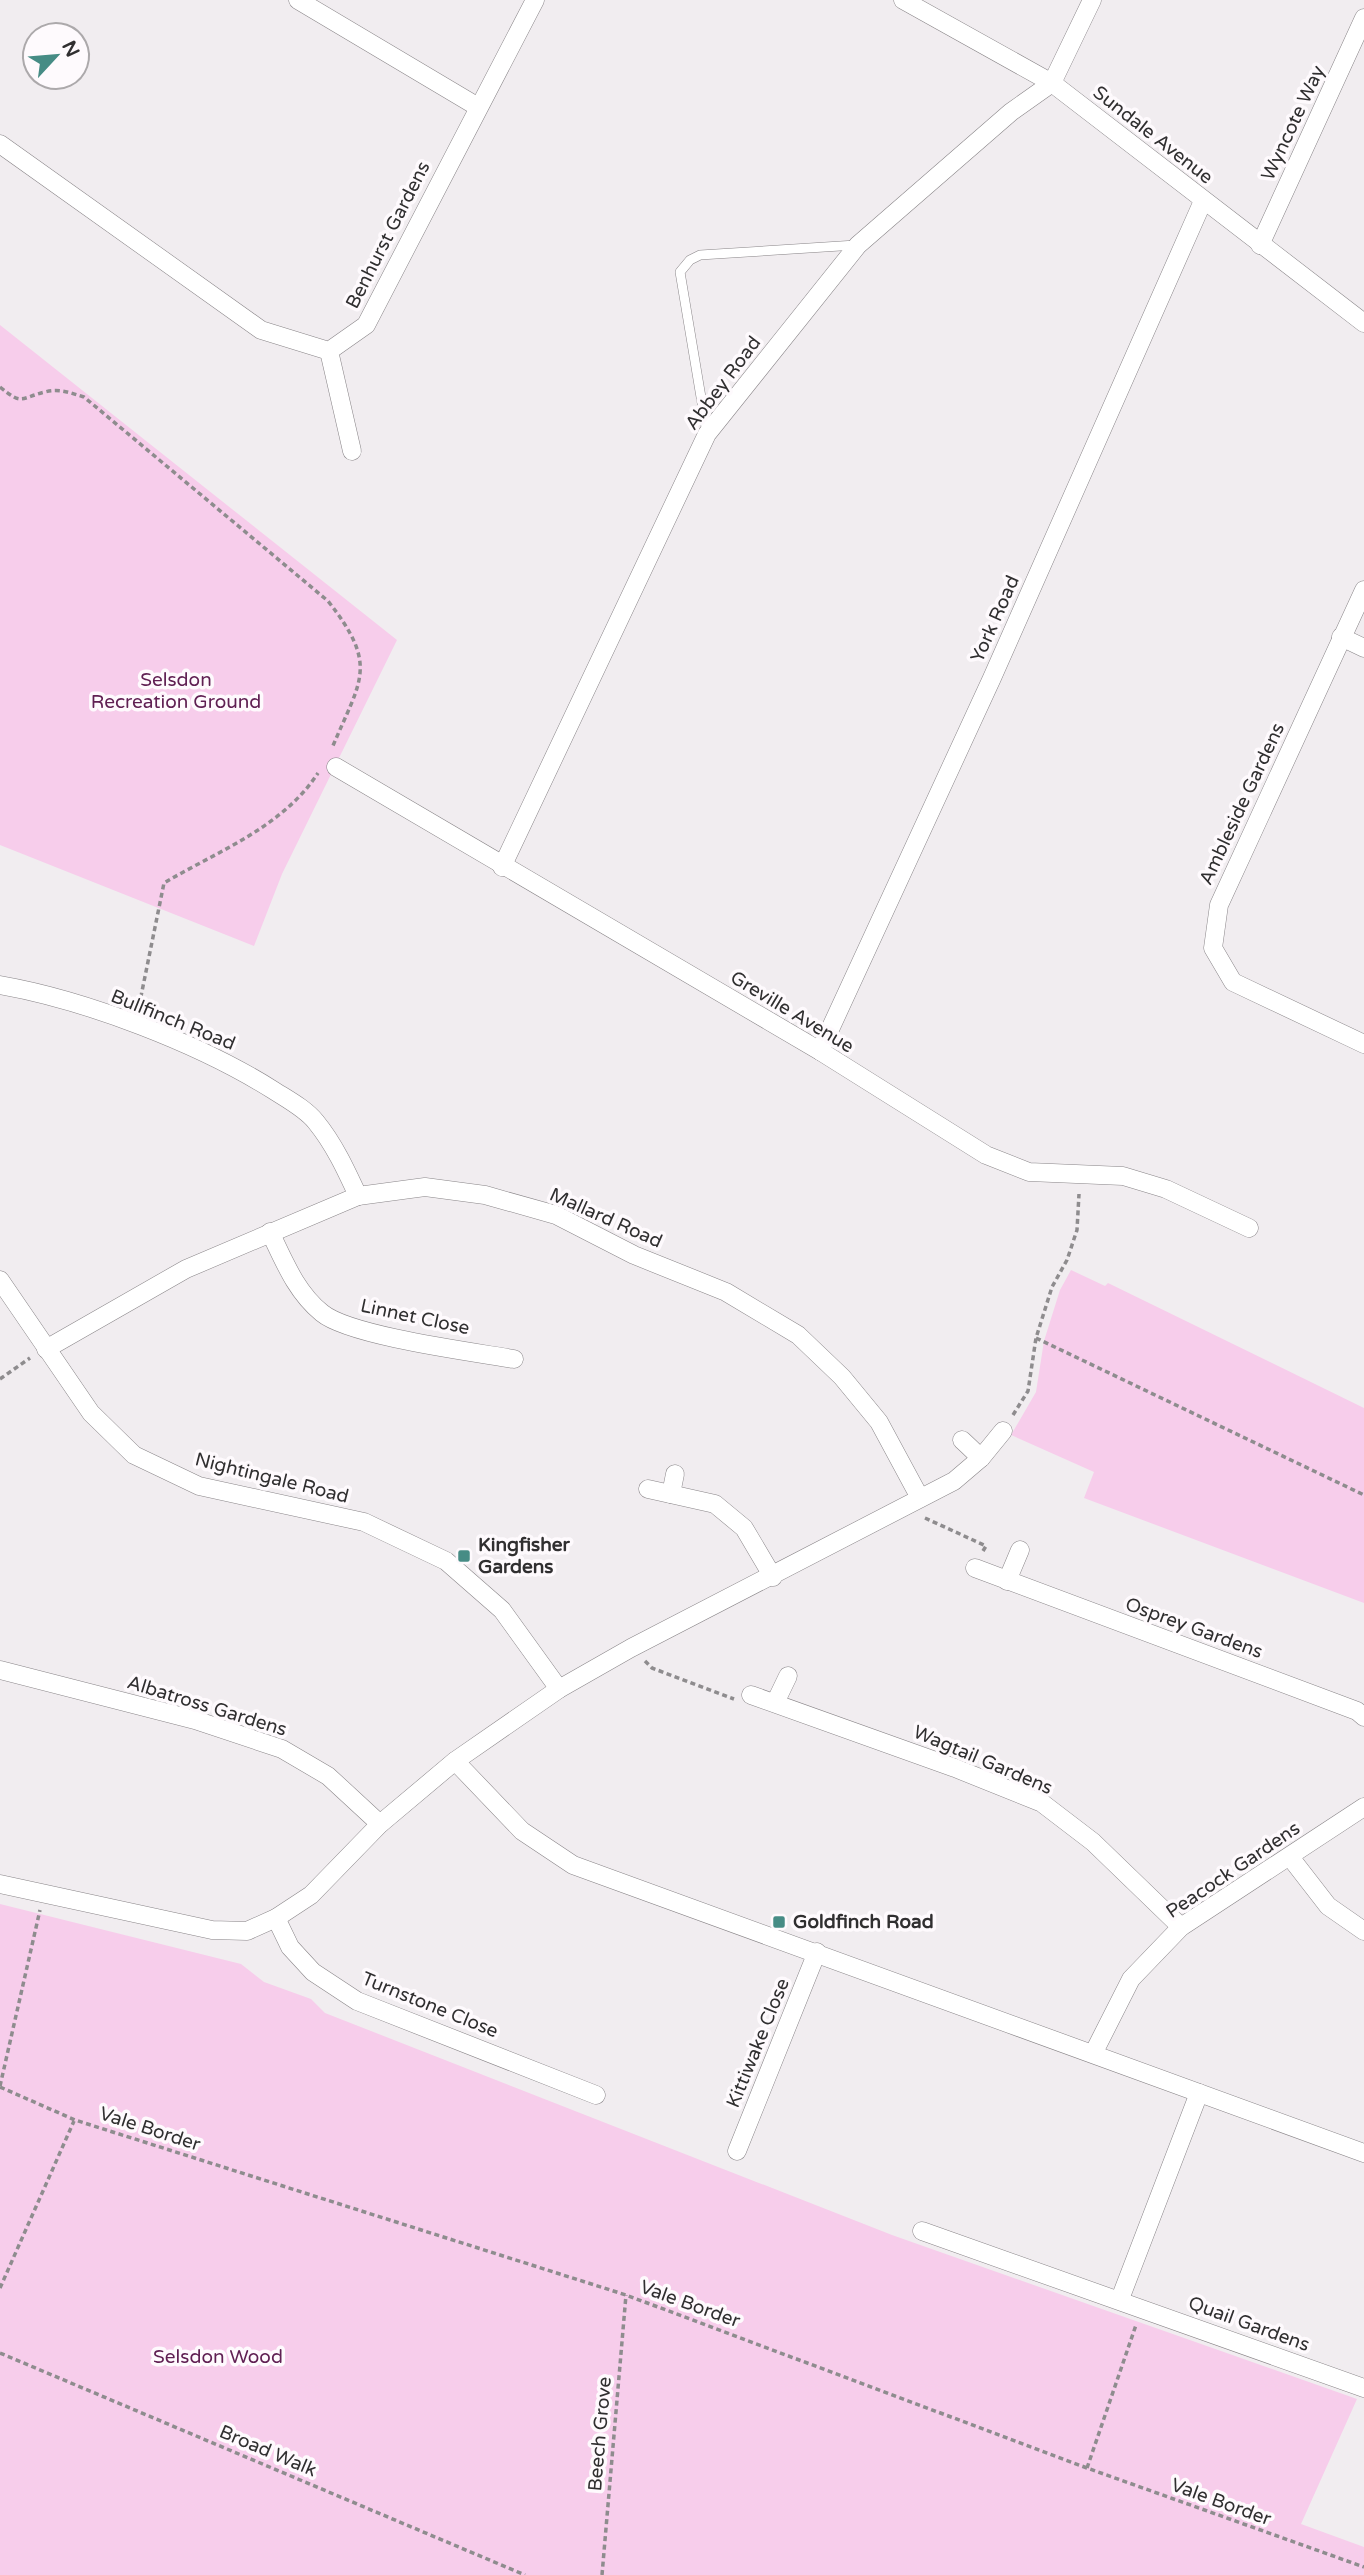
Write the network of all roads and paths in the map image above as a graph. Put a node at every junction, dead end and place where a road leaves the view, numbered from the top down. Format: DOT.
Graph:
graph roads {
  1 [pos="298,0"];
  2 [pos="535,0"];
  3 [pos="903,0"];
  4 [pos="1092,0"];
  5 [pos="1364,18"];
  6 [pos="1052,83"];
  7 [pos="478,107"];
  8 [pos="0,144"];
  9 [pos="1203,201"];
  10 [pos="1260,244"];
  11 [pos="858,245"];
  12 [pos="1364,323"];
  13 [pos="329,351"];
  14 [pos="0,387"];
  15 [pos="707,434"];
  16 [pos="352,451"];
  17 [pos="1364,590"];
  18 [pos="1341,638"];
  19 [pos="1364,648"];
  20 [pos="331,764"];
  21 [pos="502,867"];
  22 [pos="0,985"];
  23 [pos="135,1025"];
  24 [pos="1364,1044"];
  25 [pos="820,1051"];
  26 [pos="1078,1176"];
  27 [pos="358,1196"];
  28 [pos="1249,1227"];
  29 [pos="270,1232"];
  30 [pos="0,1280"];
  31 [pos="1036,1338"];
  32 [pos="46,1349"];
  33 [pos="514,1359"];
  34 [pos="0,1379"];
  35 [pos="1003,1432"];
  36 [pos="961,1440"];
  37 [pos="981,1458"];
  38 [pos="675,1474"];
  39 [pos="648,1489"];
  40 [pos="671,1494"];
  41 [pos="1364,1495"];
  42 [pos="920,1498"];
  43 [pos="900,1509"];
  44 [pos="1020,1550"];
  45 [pos="975,1568"];
  46 [pos="773,1577"];
  47 [pos="1007,1581"];
  48 [pos="631,1648"];
  49 [pos="0,1670"];
  50 [pos="788,1676"];
  51 [pos="559,1689"];
  52 [pos="751,1695"];
  53 [pos="775,1703"];
  54 [pos="1364,1717"];
  55 [pos="455,1761"];
  56 [pos="1364,1807"];
  57 [pos="380,1824"];
  58 [pos="1290,1857"];
  59 [pos="0,1884"];
  60 [pos="44,1894"];
  61 [pos="276,1918"];
  62 [pos="1181,1927"];
  63 [pos="1364,1931"];
  64 [pos="817,1952"];
  65 [pos="1094,2052"];
  66 [pos="0,2086"];
  67 [pos="1199,2092"];
  68 [pos="596,2095"];
  69 [pos="75,2120"];
  70 [pos="737,2151"];
  71 [pos="1364,2153"];
  72 [pos="922,2231"];
  73 [pos="0,2288"];
  74 [pos="626,2295"];
  75 [pos="1120,2299"];
  76 [pos="1141,2307"];
  77 [pos="0,2353"];
  78 [pos="1364,2388"];
  79 [pos="1087,2468"];
  80 [pos="1364,2567"];
  81 [pos="525,2575"];
  82 [pos="602,2575"];
  1 -- 7 [label="street"];
  2 -- 7 [label="street, Benhurst Gardens"];
  3 -- 6 [label="street, Sundale Avenue"];
  4 -- 6 [label="street"];
  5 -- 10 [label="street, Wyncote Way"];
  6 -- 9 [label="street, Sundale Avenue"];
  6 -- 11 [label="street, Abbey Road"];
  7 -- 13 [label="street, Benhurst Gardens"];
  8 -- 13 [label="street"];
  9 -- 10 [label="street, Sundale Avenue"];
  9 -- 25 [label="street, York Road"];
  10 -- 12 [label="street, Sundale Avenue"];
  11 -- 15 [label="street, Abbey Road"];
  11 -- 15 [label="lane"];
  13 -- 16 [label="street"];
  14 -- 20 [label="path"];
  15 -- 21 [label="street, Abbey Road"];
  17 -- 18 [label="street, Ambleside Gardens"];
  18 -- 19 [label="street"];
  18 -- 24 [label="street, Ambleside Gardens"];
  20 -- 21 [label="street, Greville Avenue"];
  20 -- 23 [label="path"];
  21 -- 25 [label="street, Greville Avenue"];
  22 -- 23 [label="street, Bullfinch Road"];
  23 -- 27 [label="street, Bullfinch Road"];
  25 -- 26 [label="street, Greville Avenue"];
  26 -- 28 [label="street, Greville Avenue"];
  26 -- 31 [label="path"];
  27 -- 29 [label="street, Mallard Road"];
  27 -- 42 [label="street, Mallard Road"];
  29 -- 32 [label="street, Mallard Road"];
  29 -- 33 [label="street, Linnet Close"];
  30 -- 32 [label="street, Nightingale Road"];
  31 -- 35 [label="path"];
  31 -- 41 [label="path"];
  32 -- 34 [label="path"];
  32 -- 51 [label="street, Nightingale Road"];
  35 -- 37 [label="street"];
  36 -- 37 [label="street"];
  37 -- 42 [label="street"];
  38 -- 40 [label="street"];
  39 -- 40 [label="street"];
  40 -- 46 [label="street"];
  42 -- 43 [label="street"];
  43 -- 45 [label="path"];
  43 -- 46 [label="street"];
  44 -- 47 [label="street"];
  45 -- 47 [label="street, Osprey Gardens"];
  46 -- 48 [label="street"];
  47 -- 54 [label="street, Osprey Gardens"];
  48 -- 51 [label="street"];
  48 -- 52 [label="path"];
  49 -- 57 [label="street, Albatross Gardens"];
  50 -- 53 [label="street"];
  51 -- 55 [label="street"];
  52 -- 53 [label="street, Wagtail Gardens"];
  53 -- 62 [label="street, Wagtail Gardens"];
  55 -- 57 [label="street"];
  55 -- 64 [label="street"];
  56 -- 58 [label="street, Peacock Gardens"];
  57 -- 61 [label="street"];
  58 -- 62 [label="street, Peacock Gardens"];
  58 -- 63 [label="street"];
  59 -- 60 [label="street"];
  60 -- 61 [label="street"];
  60 -- 66 [label="path"];
  61 -- 68 [label="street, Turnstone Close"];
  62 -- 65 [label="street, Peacock Gardens"];
  64 -- 65 [label="street"];
  64 -- 70 [label="street, Kittiwake Close"];
  65 -- 67 [label="street"];
  66 -- 69 [label="path, Vale Border"];
  67 -- 71 [label="street"];
  67 -- 75 [label="street"];
  69 -- 73 [label="path"];
  69 -- 74 [label="path, Vale Border"];
  72 -- 75 [label="street, Quail Gardens"];
  74 -- 79 [label="path, Vale Border"];
  74 -- 82 [label="path, Beech Grove"];
  75 -- 76 [label="street, Quail Gardens"];
  76 -- 78 [label="street, Quail Gardens"];
  76 -- 79 [label="path"];
  77 -- 81 [label="path, Broad Walk"];
  79 -- 80 [label="path, Vale Border"];
}
